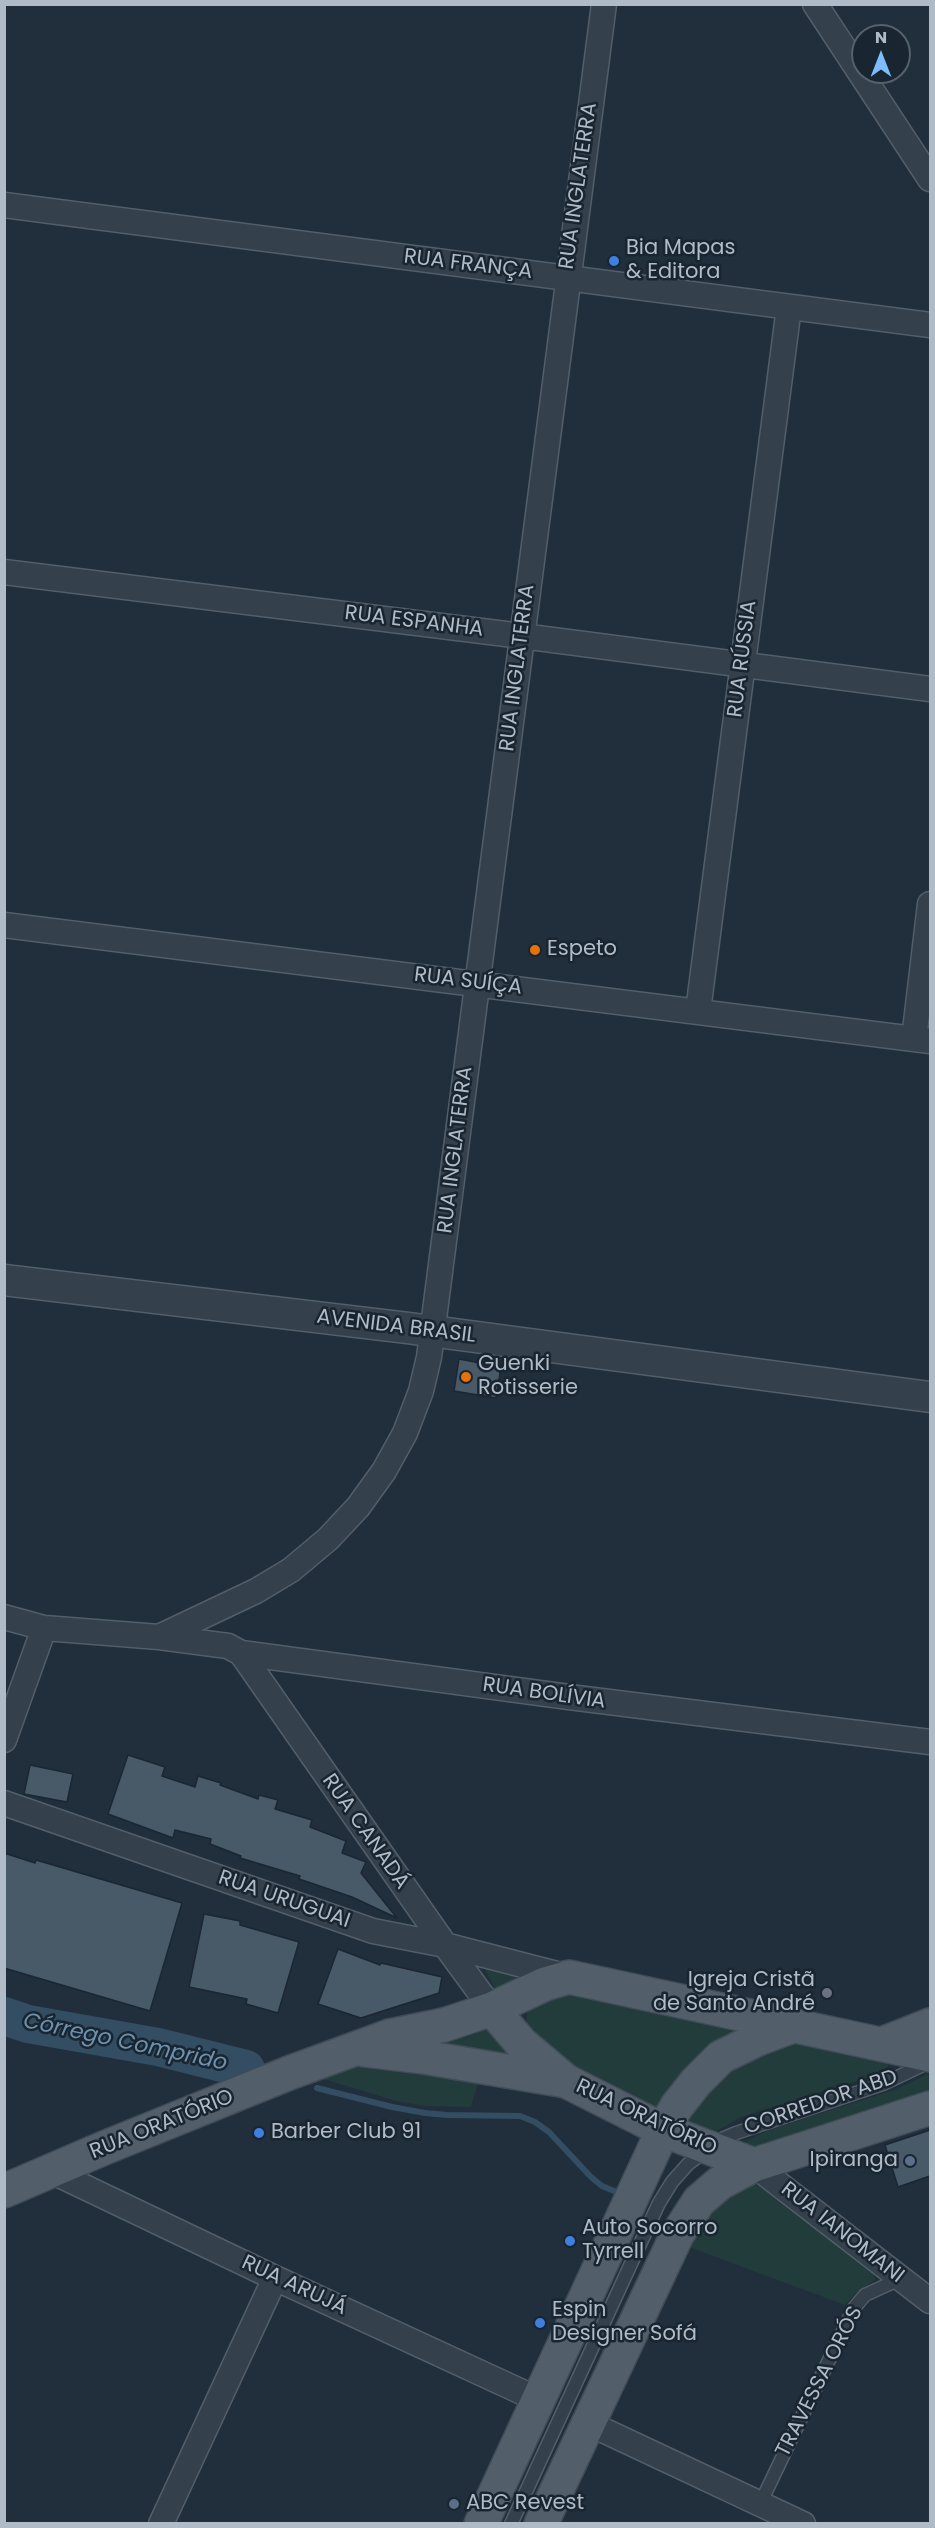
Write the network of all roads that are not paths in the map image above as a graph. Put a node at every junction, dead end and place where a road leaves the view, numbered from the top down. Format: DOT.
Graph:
graph roads {
  1 [pos="604,4"];
  2 [pos="815,4"];
  3 [pos="930,179"];
  4 [pos="4,205"];
  5 [pos="567,278"];
  6 [pos="789,307"];
  7 [pos="930,325"];
  8 [pos="4,572"];
  9 [pos="522,636"];
  10 [pos="742,666"];
  11 [pos="930,689"];
  12 [pos="930,904"];
  13 [pos="4,925"];
  14 [pos="478,983"];
  15 [pos="698,1011"];
  16 [pos="922,1040"];
  17 [pos="4,1280"];
  18 [pos="433,1331"];
  19 [pos="930,1397"];
  20 [pos="4,1617"];
  21 [pos="44,1628"];
  22 [pos="159,1637"];
  23 [pos="241,1653"];
  24 [pos="4,1740"];
  25 [pos="930,1742"];
  26 [pos="4,1803"];
  27 [pos="445,1945"];
  28 [pos="568,1977"];
  29 [pos="522,1995"];
  30 [pos="492,2009"];
  31 [pos="930,2025"];
  32 [pos="792,2026"];
  33 [pos="521,2043"];
  34 [pos="882,2044"];
  35 [pos="354,2049"];
  36 [pos="930,2055"];
  37 [pos="930,2061"];
  38 [pos="566,2081"];
  39 [pos="930,2108"];
  40 [pos="663,2130"];
  41 [pos="709,2148"];
  42 [pos="754,2165"];
  43 [pos="51,2171"];
  44 [pos="4,2191"];
  45 [pos="275,2278"];
  46 [pos="900,2279"];
  47 [pos="930,2301"];
  48 [pos="537,2399"];
  49 [pos="588,2423"];
  50 [pos="760,2504"];
  51 [pos="161,2523"];
  52 [pos="481,2523"];
  53 [pos="511,2523"];
  54 [pos="541,2523"];
  55 [pos="803,2523"];
  1 -- 5 [label="street, RUA INGLATERRA"];
  2 -- 3 [label="street"];
  4 -- 5 [label="street, RUA FRANÇA"];
  5 -- 6 [label="street, RUA FRANÇA"];
  5 -- 9 [label="street, RUA INGLATERRA"];
  6 -- 7 [label="street, RUA FRANÇA"];
  6 -- 10 [label="street, RUA RÚSSIA"];
  8 -- 9 [label="street, RUA ESPANHA"];
  9 -- 10 [label="street, RUA ESPANHA"];
  9 -- 14 [label="street, RUA INGLATERRA"];
  10 -- 11 [label="street, RUA ESPANHA"];
  10 -- 15 [label="street, RUA RÚSSIA"];
  12 -- 16 [label="street"];
  13 -- 14 [label="street, RUA SUÍÇA"];
  14 -- 15 [label="street, RUA SUÍÇA"];
  14 -- 18 [label="street, RUA INGLATERRA"];
  15 -- 16 [label="street, RUA SUÍÇA"];
  17 -- 18 [label="street, AVENIDA BRASIL"];
  18 -- 19 [label="street, AVENIDA BRASIL"];
  18 -- 22 [label="street, RUA INGLATERRA"];
  20 -- 21 [label="street, RUA BOLÍVIA"];
  21 -- 22 [label="street, RUA BOLÍVIA"];
  21 -- 24 [label="street"];
  22 -- 23 [label="street, RUA BOLÍVIA"];
  23 -- 25 [label="street, RUA BOLÍVIA"];
  23 -- 27 [label="street, RUA CANADÁ"];
  26 -- 27 [label="street, RUA URUGUAI"];
  27 -- 28 [label="street, RUA URUGUAI"];
  27 -- 30 [label="street, RUA CANADÁ"];
  28 -- 29 [label="main road, RUA ORATÓRIO"];
  28 -- 32 [label="main road"];
  29 -- 30 [label="main road, RUA ORATÓRIO"];
  29 -- 33 [label="main road"];
  30 -- 33 [label="main road"];
  30 -- 35 [label="main road, RUA ORATÓRIO"];
  31 -- 34 [label="main road"];
  32 -- 34 [label="main road"];
  32 -- 40 [label="main road"];
  33 -- 38 [label="main road"];
  34 -- 36 [label="main road"];
  35 -- 38 [label="main road, RUA ORATÓRIO"];
  35 -- 43 [label="main road, RUA ORATÓRIO"];
  37 -- 41 [label="lane, CORREDOR ABD"];
  38 -- 40 [label="main road, RUA ORATÓRIO"];
  39 -- 42 [label="main road"];
  40 -- 41 [label="main road, RUA ORATÓRIO"];
  40 -- 48 [label="main road"];
  41 -- 42 [label="main road, RUA ORATÓRIO"];
  41 -- 53 [label="lane, CORREDOR ABD"];
  42 -- 46 [label="street, RUA IANOMANI"];
  42 -- 49 [label="main road"];
  43 -- 44 [label="main road, RUA ORATÓRIO"];
  43 -- 45 [label="street, RUA ARUJÁ"];
  45 -- 48 [label="street, RUA ARUJÁ"];
  45 -- 51 [label="street"];
  46 -- 47 [label="street, RUA IANOMANI"];
  46 -- 50 [label="lane, TRAVESSA ORÓS"];
  48 -- 52 [label="main road"];
  49 -- 50 [label="street"];
  49 -- 54 [label="main road"];
  50 -- 55 [label="street"];
}
